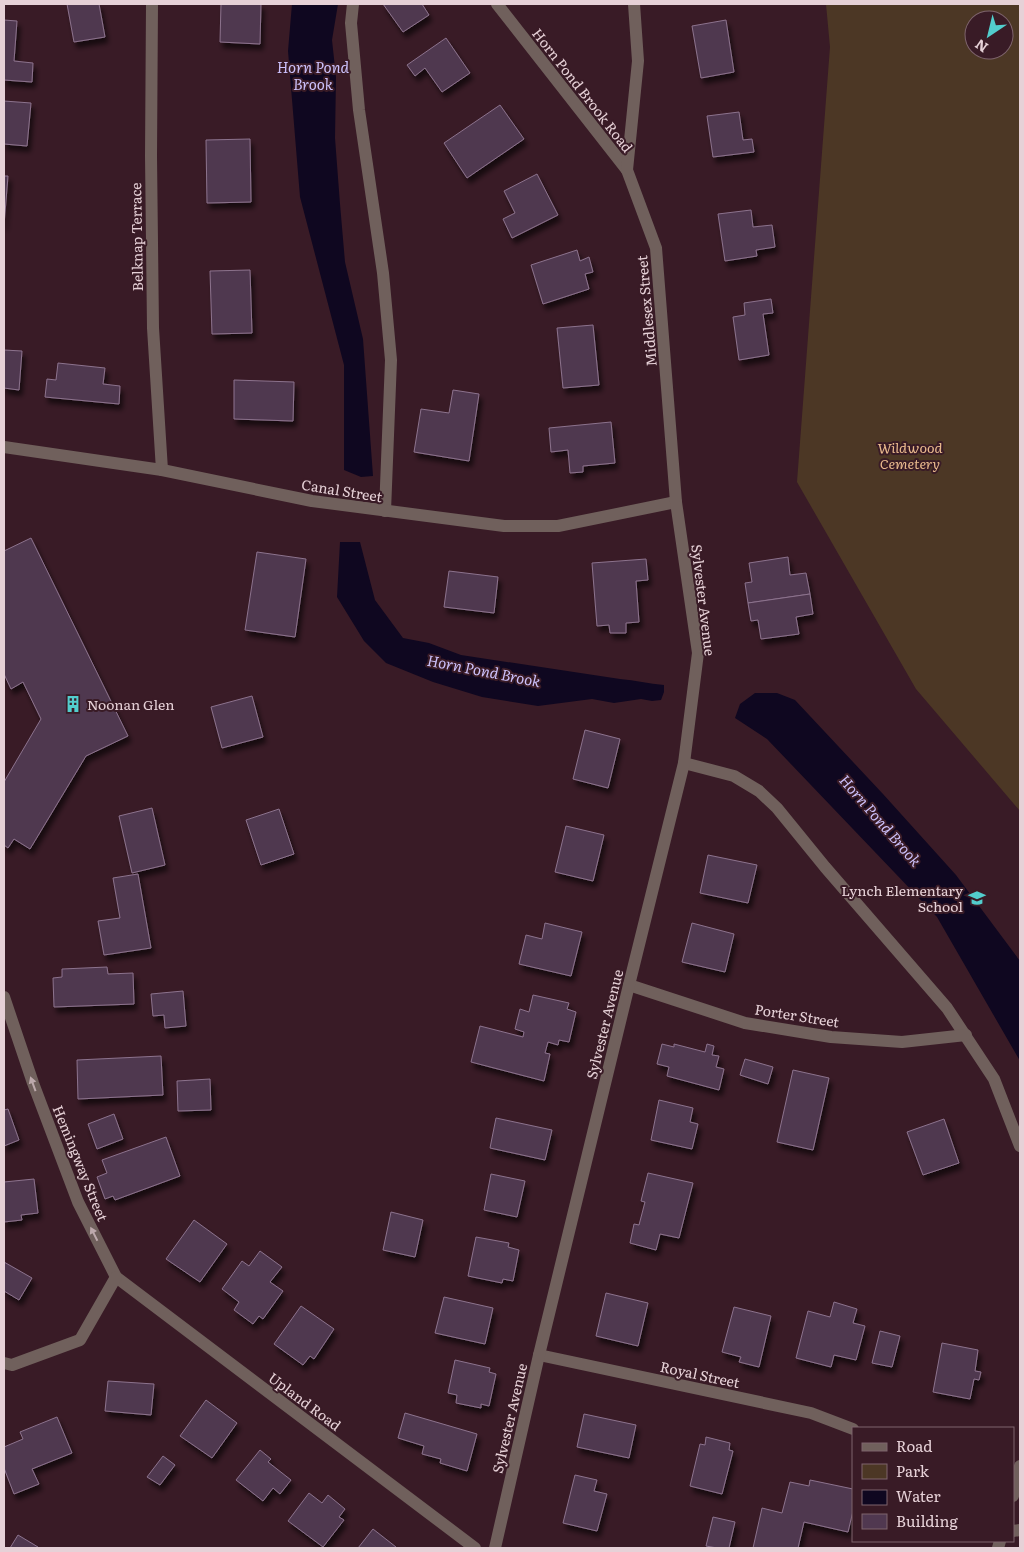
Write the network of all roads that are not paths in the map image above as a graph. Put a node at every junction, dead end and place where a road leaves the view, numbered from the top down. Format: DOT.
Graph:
graph roads {
  1 [pos="152,4"];
  2 [pos="353,4"];
  3 [pos="497,4"];
  4 [pos="634,4"];
  5 [pos="627,170"];
  6 [pos="4,447"];
  7 [pos="162,470"];
  8 [pos="676,502"];
  9 [pos="385,512"];
  10 [pos="684,763"];
  11 [pos="628,985"];
  12 [pos="4,997"];
  13 [pos="966,1035"];
  14 [pos="1020,1146"];
  15 [pos="116,1277"];
  16 [pos="539,1355"];
  17 [pos="4,1363"];
  18 [pos="852,1429"];
  19 [pos="1020,1466"];
  20 [pos="1014,1492"];
  21 [pos="475,1548"];
  22 [pos="495,1548"];
  1 -- 7 [label="street, Belknap Terrace"];
  2 -- 9 [label="street"];
  3 -- 5 [label="street, Horn Pond Brook Road"];
  4 -- 5 [label="street, Middlesex Street"];
  5 -- 8 [label="street, Middlesex Street"];
  6 -- 7 [label="street, Canal Street"];
  7 -- 9 [label="street, Canal Street"];
  8 -- 9 [label="street, Canal Street"];
  8 -- 10 [label="street, Sylvester Avenue"];
  10 -- 11 [label="street, Sylvester Avenue"];
  10 -- 13 [label="street"];
  11 -- 13 [label="street, Porter Street"];
  11 -- 16 [label="street, Sylvester Avenue"];
  15 -- 12 [label="street, Hemingway Street, one-way"];
  13 -- 14 [label="street"];
  15 -- 17 [label="street"];
  15 -- 21 [label="street, Upland Road"];
  16 -- 18 [label="street, Royal Street"];
  16 -- 22 [label="street, Sylvester Avenue"];
  19 -- 20 [label="street"];
}
